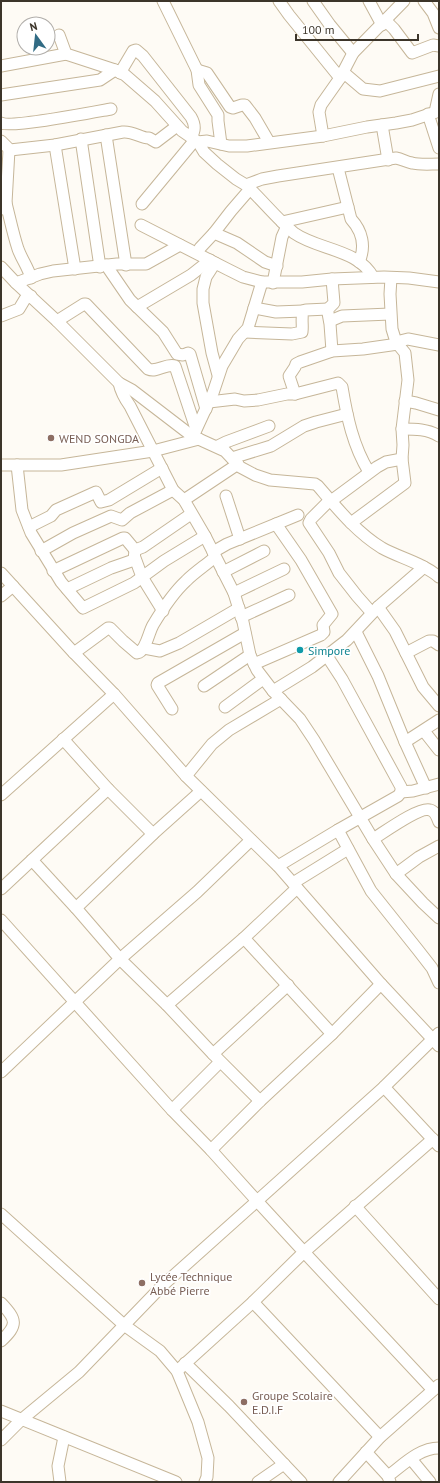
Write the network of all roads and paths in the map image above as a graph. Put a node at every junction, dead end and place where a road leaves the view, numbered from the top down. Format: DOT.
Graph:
graph roads {
  1 [pos="163,1"];
  2 [pos="279,1"];
  3 [pos="313,1"];
  4 [pos="369,1"];
  5 [pos="404,1"];
  6 [pos="424,1"];
  7 [pos="384,23"];
  8 [pos="439,28"];
  9 [pos="59,35"];
  10 [pos="439,46"];
  11 [pos="353,53"];
  12 [pos="66,54"];
  13 [pos="1,66"];
  14 [pos="197,70"];
  15 [pos="118,72"];
  16 [pos="439,74"];
  17 [pos="342,75"];
  18 [pos="439,94"];
  19 [pos="1,95"];
  20 [pos="110,109"];
  21 [pos="434,112"];
  22 [pos="1,123"];
  23 [pos="382,125"];
  24 [pos="177,126"];
  25 [pos="106,135"];
  26 [pos="322,136"];
  27 [pos="81,139"];
  28 [pos="195,140"];
  29 [pos="1,141"];
  30 [pos="269,142"];
  31 [pos="55,144"];
  32 [pos="221,144"];
  33 [pos="439,148"];
  34 [pos="9,150"];
  35 [pos="388,160"];
  36 [pos="439,164"];
  37 [pos="338,168"];
  38 [pos="248,187"];
  39 [pos="142,204"];
  40 [pos="348,207"];
  41 [pos="4,208"];
  42 [pos="284,224"];
  43 [pos="141,225"];
  44 [pos="214,233"];
  45 [pos="180,245"];
  46 [pos="198,253"];
  47 [pos="212,261"];
  48 [pos="359,262"];
  49 [pos="126,265"];
  50 [pos="103,266"];
  51 [pos="277,266"];
  52 [pos="75,269"];
  53 [pos="3,274"];
  54 [pos="373,277"];
  55 [pos="31,278"];
  56 [pos="392,278"];
  57 [pos="332,279"];
  58 [pos="439,282"];
  59 [pos="16,283"];
  60 [pos="267,283"];
  61 [pos="31,296"];
  62 [pos="137,307"];
  63 [pos="254,308"];
  64 [pos="328,310"];
  65 [pos="303,311"];
  66 [pos="390,314"];
  67 [pos="1,316"];
  68 [pos="58,321"];
  69 [pos="330,321"];
  70 [pos="245,332"];
  71 [pos="397,343"];
  72 [pos="439,345"];
  73 [pos="332,351"];
  74 [pos="218,375"];
  75 [pos="119,383"];
  76 [pos="295,394"];
  77 [pos="406,401"];
  78 [pos="207,406"];
  79 [pos="439,410"];
  80 [pos="347,414"];
  81 [pos="269,426"];
  82 [pos="402,429"];
  83 [pos="196,434"];
  84 [pos="439,436"];
  85 [pos="218,446"];
  86 [pos="153,451"];
  87 [pos="402,459"];
  88 [pos="235,461"];
  89 [pos="1,465"];
  90 [pos="17,465"];
  91 [pos="162,468"];
  92 [pos="369,472"];
  93 [pos="173,490"];
  94 [pos="226,496"];
  95 [pos="184,500"];
  96 [pos="331,500"];
  97 [pos="191,514"];
  98 [pos="298,515"];
  99 [pos="351,523"];
  100 [pos="276,524"];
  101 [pos="29,527"];
  102 [pos="205,536"];
  103 [pos="240,539"];
  104 [pos="41,551"];
  105 [pos="264,551"];
  106 [pos="135,554"];
  107 [pos="214,554"];
  108 [pos="424,567"];
  109 [pos="284,569"];
  110 [pos="53,571"];
  111 [pos="223,572"];
  112 [pos="1,573"];
  113 [pos="438,573"];
  114 [pos="142,577"];
  115 [pos="13,586"];
  116 [pos="67,589"];
  117 [pos="234,593"];
  118 [pos="290,595"];
  119 [pos="1,596"];
  120 [pos="375,610"];
  121 [pos="163,611"];
  122 [pos="240,613"];
  123 [pos="356,632"];
  124 [pos="245,633"];
  125 [pos="439,645"];
  126 [pos="144,648"];
  127 [pos="74,653"];
  128 [pos="406,653"];
  129 [pos="327,656"];
  130 [pos="252,660"];
  131 [pos="263,679"];
  132 [pos="204,686"];
  133 [pos="114,694"];
  134 [pos="277,695"];
  135 [pos="439,706"];
  136 [pos="224,707"];
  137 [pos="172,710"];
  138 [pos="439,720"];
  139 [pos="424,730"];
  140 [pos="63,739"];
  141 [pos="405,742"];
  142 [pos="439,750"];
  143 [pos="186,776"];
  144 [pos="439,784"];
  145 [pos="426,788"];
  146 [pos="108,789"];
  147 [pos="201,791"];
  148 [pos="401,792"];
  149 [pos="1,795"];
  150 [pos="360,817"];
  151 [pos="439,822"];
  152 [pos="338,830"];
  153 [pos="153,834"];
  154 [pos="373,839"];
  155 [pos="251,840"];
  156 [pos="439,846"];
  157 [pos="348,849"];
  158 [pos="32,860"];
  159 [pos="278,866"];
  160 [pos="396,874"];
  161 [pos="295,886"];
  162 [pos="1,889"];
  163 [pos="76,908"];
  164 [pos="439,918"];
  165 [pos="1,920"];
  166 [pos="244,938"];
  167 [pos="120,959"];
  168 [pos="439,983"];
  169 [pos="381,984"];
  170 [pos="288,985"];
  171 [pos="75,1003"];
  172 [pos="167,1005"];
  173 [pos="332,1034"];
  174 [pos="437,1040"];
  175 [pos="217,1058"];
  176 [pos="1,1072"];
  177 [pos="384,1087"];
  178 [pos="260,1101"];
  179 [pos="172,1110"];
  180 [pos="436,1143"];
  181 [pos="210,1150"];
  182 [pos="257,1201"];
  183 [pos="355,1206"];
  184 [pos="1,1214"];
  185 [pos="304,1252"];
  186 [pos="438,1295"];
  187 [pos="253,1302"];
  188 [pos="1,1303"];
  189 [pos="124,1325"];
  190 [pos="1,1341"];
  191 [pos="181,1367"];
  192 [pos="436,1388"];
  193 [pos="1,1411"];
  194 [pos="21,1420"];
  195 [pos="64,1437"];
  196 [pos="380,1438"];
  197 [pos="1,1440"];
  198 [pos="439,1448"];
  199 [pos="366,1452"];
  200 [pos="411,1459"];
  201 [pos="284,1464"];
  202 [pos="389,1479"];
  203 [pos="60,1482"];
  204 [pos="176,1482"];
  205 [pos="205,1482"];
  206 [pos="258,1482"];
  207 [pos="301,1482"];
  208 [pos="339,1482"];
  209 [pos="430,1482"];
  1 -- 14 [label="street"];
  2 -- 17 [label="street"];
  3 -- 11 [label="street"];
  4 -- 7 [label="street"];
  5 -- 7 [label="street"];
  6 -- 8 [label="street"];
  7 -- 10 [label="street"];
  7 -- 11 [label="street"];
  9 -- 12 [label="street"];
  11 -- 17 [label="street"];
  12 -- 13 [label="street"];
  12 -- 15 [label="street"];
  14 -- 30 [label="street"];
  14 -- 32 [label="street"];
  15 -- 19 [label="street"];
  15 -- 24 [label="street"];
  15 -- 28 [label="street"];
  16 -- 17 [label="street"];
  17 -- 26 [label="street"];
  18 -- 21 [label="street"];
  20 -- 22 [label="street"];
  21 -- 23 [label="street"];
  21 -- 33 [label="street"];
  23 -- 26 [label="street"];
  23 -- 35 [label="street"];
  24 -- 25 [label="street"];
  24 -- 28 [label="street"];
  25 -- 27 [label="street"];
  25 -- 49 [label="street"];
  26 -- 30 [label="street"];
  27 -- 31 [label="street"];
  27 -- 50 [label="street"];
  28 -- 32 [label="street"];
  28 -- 38 [label="street"];
  28 -- 39 [label="street"];
  29 -- 34 [label="street"];
  30 -- 32 [label="street"];
  31 -- 34 [label="street"];
  31 -- 52 [label="street"];
  34 -- 41 [label="street"];
  35 -- 36 [label="street"];
  35 -- 37 [label="street"];
  37 -- 38 [label="street"];
  37 -- 40 [label="street"];
  38 -- 42 [label="street"];
  38 -- 44 [label="street"];
  40 -- 42 [label="street"];
  40 -- 48 [label="street"];
  41 -- 55 [label="street"];
  42 -- 48 [label="street"];
  42 -- 51 [label="street"];
  43 -- 45 [label="street"];
  44 -- 46 [label="street"];
  44 -- 51 [label="street"];
  45 -- 46 [label="street"];
  45 -- 49 [label="street"];
  46 -- 47 [label="street"];
  47 -- 60 [label="street"];
  47 -- 62 [label="street"];
  47 -- 74 [label="street"];
  48 -- 54 [label="street"];
  49 -- 50 [label="street"];
  50 -- 52 [label="street"];
  50 -- 62 [label="street"];
  51 -- 60 [label="street"];
  52 -- 55 [label="street"];
  53 -- 59 [label="street"];
  54 -- 56 [label="street"];
  54 -- 57 [label="street"];
  55 -- 59 [label="street"];
  56 -- 58 [label="street"];
  56 -- 66 [label="street"];
  57 -- 60 [label="street"];
  57 -- 64 [label="street"];
  59 -- 61 [label="street"];
  60 -- 63 [label="street"];
  61 -- 67 [label="street"];
  61 -- 68 [label="street"];
  62 -- 78 [label="street"];
  63 -- 65 [label="street"];
  63 -- 70 [label="street"];
  64 -- 65 [label="street"];
  64 -- 69 [label="street"];
  65 -- 70 [label="street"];
  66 -- 69 [label="street"];
  66 -- 71 [label="street"];
  68 -- 75 [label="street"];
  68 -- 83 [label="street"];
  69 -- 73 [label="street"];
  70 -- 74 [label="street"];
  71 -- 72 [label="street"];
  71 -- 73 [label="street"];
  71 -- 77 [label="street"];
  73 -- 76 [label="street"];
  74 -- 78 [label="street"];
  75 -- 83 [label="street"];
  75 -- 86 [label="street"];
  76 -- 78 [label="street"];
  76 -- 80 [label="street"];
  77 -- 79 [label="street"];
  77 -- 82 [label="street"];
  78 -- 83 [label="street"];
  80 -- 88 [label="street"];
  80 -- 92 [label="street"];
  81 -- 85 [label="street"];
  82 -- 84 [label="street"];
  82 -- 87 [label="street"];
  83 -- 85 [label="street"];
  83 -- 86 [label="street"];
  85 -- 88 [label="street"];
  86 -- 90 [label="street"];
  86 -- 91 [label="street"];
  87 -- 92 [label="street"];
  87 -- 99 [label="street"];
  88 -- 95 [label="street"];
  88 -- 96 [label="street"];
  89 -- 90 [label="street"];
  90 -- 101 [label="street"];
  91 -- 93 [label="street"];
  91 -- 101 [label="street"];
  92 -- 96 [label="street"];
  93 -- 95 [label="street"];
  93 -- 104 [label="street"];
  94 -- 103 [label="street"];
  95 -- 97 [label="street"];
  96 -- 99 [label="street"];
  96 -- 120 [label="street"];
  97 -- 102 [label="street"];
  97 -- 106 [label="street"];
  98 -- 100 [label="street"];
  99 -- 108 [label="street"];
  100 -- 103 [label="street"];
  100 -- 130 [label="street"];
  101 -- 104 [label="street"];
  102 -- 107 [label="street"];
  102 -- 114 [label="street"];
  103 -- 107 [label="street"];
  104 -- 110 [label="street"];
  105 -- 111 [label="street"];
  106 -- 110 [label="street"];
  106 -- 114 [label="street"];
  106 -- 116 [label="street"];
  107 -- 111 [label="street"];
  107 -- 121 [label="street"];
  108 -- 113 [label="street"];
  108 -- 120 [label="street"];
  109 -- 117 [label="street"];
  110 -- 116 [label="street"];
  111 -- 117 [label="street"];
  112 -- 115 [label="street"];
  114 -- 116 [label="street"];
  114 -- 121 [label="street"];
  115 -- 119 [label="street"];
  115 -- 127 [label="street"];
  117 -- 122 [label="street"];
  118 -- 122 [label="street"];
  120 -- 123 [label="street"];
  120 -- 128 [label="street"];
  121 -- 126 [label="street"];
  122 -- 124 [label="street"];
  122 -- 126 [label="street"];
  123 -- 129 [label="street"];
  123 -- 141 [label="street"];
  124 -- 130 [label="street"];
  124 -- 137 [label="street"];
  125 -- 128 [label="street"];
  126 -- 127 [label="street"];
  127 -- 133 [label="street"];
  128 -- 135 [label="street"];
  129 -- 134 [label="street"];
  129 -- 148 [label="street"];
  130 -- 131 [label="street"];
  130 -- 132 [label="street"];
  131 -- 134 [label="street"];
  131 -- 136 [label="street"];
  133 -- 140 [label="street"];
  133 -- 143 [label="street"];
  134 -- 143 [label="street"];
  134 -- 150 [label="street"];
  138 -- 139 [label="street"];
  139 -- 141 [label="street"];
  139 -- 142 [label="street"];
  140 -- 146 [label="street"];
  140 -- 149 [label="street"];
  141 -- 145 [label="street"];
  143 -- 147 [label="street"];
  144 -- 145 [label="street"];
  145 -- 148 [label="street"];
  146 -- 153 [label="street"];
  146 -- 158 [label="street"];
  147 -- 153 [label="street"];
  147 -- 155 [label="street"];
  148 -- 150 [label="street"];
  150 -- 152 [label="street"];
  150 -- 154 [label="street"];
  151 -- 154 [label="street"];
  152 -- 157 [label="street"];
  152 -- 159 [label="street"];
  153 -- 163 [label="street"];
  154 -- 160 [label="street"];
  155 -- 159 [label="street"];
  155 -- 167 [label="street"];
  156 -- 160 [label="street"];
  157 -- 161 [label="street"];
  157 -- 168 [label="street"];
  158 -- 162 [label="street"];
  158 -- 163 [label="street"];
  159 -- 161 [label="street"];
  160 -- 164 [label="street"];
  161 -- 166 [label="street"];
  161 -- 169 [label="street"];
  163 -- 167 [label="street"];
  165 -- 171 [label="street"];
  166 -- 170 [label="street"];
  166 -- 172 [label="street"];
  167 -- 171 [label="street"];
  167 -- 172 [label="street"];
  169 -- 173 [label="street"];
  169 -- 174 [label="street"];
  170 -- 173 [label="street"];
  170 -- 175 [label="street"];
  171 -- 176 [label="street"];
  171 -- 179 [label="street"];
  172 -- 175 [label="street"];
  173 -- 178 [label="street"];
  174 -- 177 [label="street"];
  175 -- 178 [label="street"];
  175 -- 179 [label="street"];
  177 -- 180 [label="street"];
  177 -- 182 [label="street"];
  178 -- 181 [label="street"];
  179 -- 181 [label="street"];
  180 -- 183 [label="street"];
  181 -- 182 [label="street"];
  182 -- 185 [label="street"];
  182 -- 189 [label="street"];
  183 -- 185 [label="street"];
  183 -- 186 [label="street"];
  184 -- 189 [label="street"];
  185 -- 187 [label="street"];
  185 -- 192 [label="street"];
  187 -- 191 [label="street"];
  187 -- 196 [label="street"];
  188 -- 190 [label="street"];
  189 -- 191 [label="street"];
  189 -- 194 [label="street"];
  191 -- 201 [label="street"];
  191 -- 205 [label="street"];
  192 -- 196 [label="street"];
  193 -- 194 [label="street"];
  194 -- 195 [label="street"];
  194 -- 197 [label="street"];
  195 -- 203 [label="street"];
  195 -- 204 [label="street"];
  196 -- 199 [label="street"];
  198 -- 200 [label="street"];
  199 -- 202 [label="street"];
  199 -- 208 [label="street"];
  200 -- 202 [label="street"];
  200 -- 209 [label="street"];
  201 -- 206 [label="street"];
  201 -- 207 [label="street"];
}
